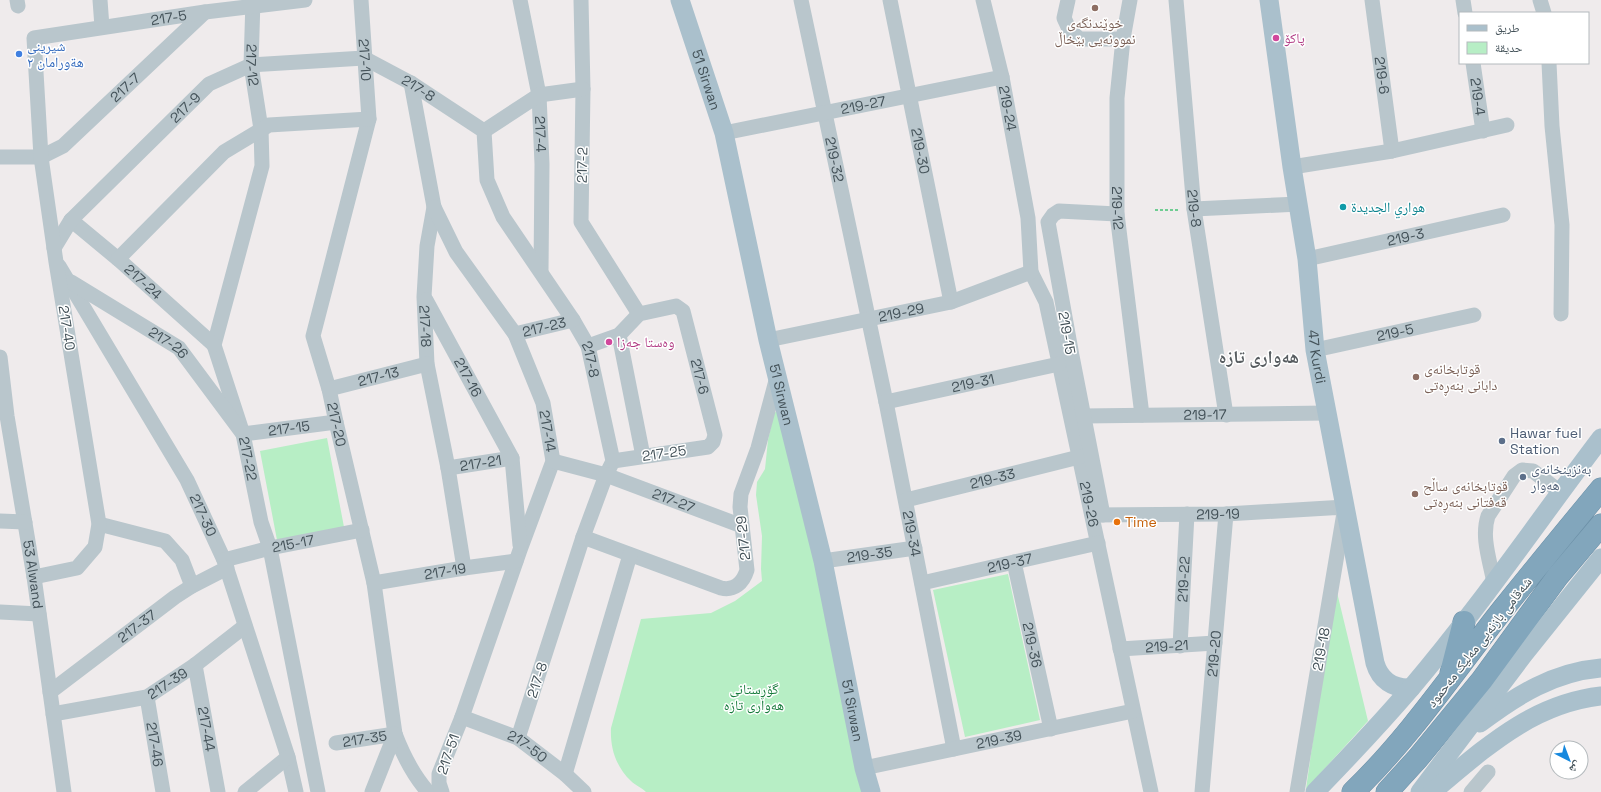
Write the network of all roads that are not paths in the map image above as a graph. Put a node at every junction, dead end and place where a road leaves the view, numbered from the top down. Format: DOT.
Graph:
graph roads {
  1 [pos="100,0"];
  2 [pos="305,0"];
  3 [pos="361,0"];
  4 [pos="520,0"];
  5 [pos="582,0"];
  6 [pos="680,0"];
  7 [pos="801,0"];
  8 [pos="890,0"];
  9 [pos="983,0"];
  10 [pos="1068,0"];
  11 [pos="1130,0"];
  12 [pos="1176,0"];
  13 [pos="1269,0"];
  14 [pos="1372,0"];
  15 [pos="1463,0"];
  16 [pos="1540,0"];
  17 [pos="253,3"];
  18 [pos="205,12"];
  19 [pos="1465,12"];
  20 [pos="1544,12"];
  21 [pos="102,27"];
  22 [pos="1123,39"];
  23 [pos="364,58"];
  24 [pos="1473,64"];
  25 [pos="1549,64"];
  26 [pos="251,65"];
  27 [pos="1002,77"];
  28 [pos="411,83"];
  29 [pos="583,89"];
  30 [pos="539,96"];
  31 [pos="909,96"];
  32 [pos="825,113"];
  33 [pos="369,119"];
  34 [pos="1507,125"];
  35 [pos="261,129"];
  36 [pos="484,131"];
  37 [pos="1483,131"];
  38 [pos="724,133"];
  39 [pos="1392,151"];
  40 [pos="41,157"];
  41 [pos="0,158"];
  42 [pos="1292,167"];
  43 [pos="1299,204"];
  44 [pos="434,207"];
  45 [pos="1194,209"];
  46 [pos="1117,214"];
  47 [pos="1503,215"];
  48 [pos="1028,218"];
  49 [pos="71,220"];
  50 [pos="55,255"];
  51 [pos="118,259"];
  52 [pos="1308,259"];
  53 [pos="541,271"];
  54 [pos="1031,272"];
  55 [pos="64,281"];
  56 [pos="424,297"];
  57 [pos="951,302"];
  58 [pos="639,314"];
  59 [pos="1561,314"];
  60 [pos="1474,315"];
  61 [pos="869,319"];
  62 [pos="574,320"];
  63 [pos="514,334"];
  64 [pos="619,335"];
  65 [pos="768,340"];
  66 [pos="214,345"];
  67 [pos="588,346"];
  68 [pos="1316,350"];
  69 [pos="0,357"];
  70 [pos="427,364"];
  71 [pos="1059,364"];
  72 [pos="777,376"];
  73 [pos="330,389"];
  74 [pos="886,402"];
  75 [pos="1327,413"];
  76 [pos="4,415"];
  77 [pos="1142,415"];
  78 [pos="1226,415"];
  79 [pos="1083,416"];
  80 [pos="336,422"];
  81 [pos="243,434"];
  82 [pos="1601,438"];
  83 [pos="713,442"];
  84 [pos="644,456"];
  85 [pos="512,458"];
  86 [pos="1079,458"];
  87 [pos="553,461"];
  88 [pos="613,461"];
  89 [pos="448,468"];
  90 [pos="606,475"];
  91 [pos="1601,489"];
  92 [pos="1560,492"];
  93 [pos="906,500"];
  94 [pos="1345,507"];
  95 [pos="1187,514"];
  96 [pos="1226,514"];
  97 [pos="1097,515"];
  98 [pos="0,521"];
  99 [pos="25,522"];
  100 [pos="99,524"];
  101 [pos="1601,525"];
  102 [pos="742,526"];
  103 [pos="362,530"];
  104 [pos="582,537"];
  105 [pos="1098,543"];
  106 [pos="270,548"];
  107 [pos="915,548"];
  108 [pos="518,555"];
  109 [pos="630,555"];
  110 [pos="1601,558"];
  111 [pos="824,561"];
  112 [pos="1014,562"];
  113 [pos="226,564"];
  114 [pos="464,568"];
  115 [pos="34,577"];
  116 [pos="374,583"];
  117 [pos="922,583"];
  118 [pos="1494,583"];
  119 [pos="192,586"];
  120 [pos="0,612"];
  121 [pos="39,614"];
  122 [pos="1464,622"];
  123 [pos="245,626"];
  124 [pos="1214,643"];
  125 [pos="1180,646"];
  126 [pos="1120,649"];
  127 [pos="195,665"];
  128 [pos="1601,668"];
  129 [pos="1449,682"];
  130 [pos="1411,688"];
  131 [pos="50,692"];
  132 [pos="1601,696"];
  133 [pos="147,697"];
  134 [pos="1133,710"];
  135 [pos="53,714"];
  136 [pos="462,717"];
  137 [pos="1051,729"];
  138 [pos="1466,733"];
  139 [pos="394,734"];
  140 [pos="518,738"];
  141 [pos="336,743"];
  142 [pos="954,749"];
  143 [pos="288,757"];
  144 [pos="864,768"];
  145 [pos="1488,772"];
  146 [pos="565,774"];
  147 [pos="64,792"];
  148 [pos="163,792"];
  149 [pos="218,792"];
  150 [pos="245,792"];
  151 [pos="296,792"];
  152 [pos="318,792"];
  153 [pos="372,792"];
  154 [pos="428,792"];
  155 [pos="442,792"];
  156 [pos="584,792"];
  157 [pos="871,792"];
  158 [pos="1151,792"];
  159 [pos="1202,792"];
  160 [pos="1297,792"];
  161 [pos="1315,792"];
  162 [pos="1353,792"];
  163 [pos="1387,792"];
  164 [pos="1420,792"];
  165 [pos="1432,792"];
  166 [pos="1471,792"];
  1 -- 21 [label="street"];
  2 -- 17 [label="street, 217-5"];
  3 -- 23 [label="street, 217-10"];
  4 -- 30 [label="street, 217-4"];
  5 -- 29 [label="street, 217-2"];
  6 -- 38 [label="main road, 51 Sirwan"];
  7 -- 32 [label="street, 219-32"];
  8 -- 31 [label="street, 219-30"];
  9 -- 27 [label="street, 219-24"];
  10 -- 22 [label="street"];
  11 -- 22 [label="street, 219-12"];
  12 -- 45 [label="street, 219-8"];
  13 -- 42 [label="main road, 47 Kurdi"];
  14 -- 39 [label="street, 219-6"];
  15 -- 19 [label="street"];
  16 -- 20 [label="street"];
  17 -- 18 [label="street, 217-5"];
  17 -- 26 [label="street, 217-12"];
  18 -- 21 [label="street, 217-5"];
  18 -- 40 [label="street, 217-7"];
  21 -- 40 [label="street, 217-5"];
  22 -- 46 [label="street, 219-12"];
  23 -- 26 [label="street, 217-9"];
  23 -- 28 [label="street, 217-8"];
  23 -- 33 [label="street, 217-10"];
  24 -- 37 [label="street, 219-4"];
  25 -- 59 [label="street"];
  26 -- 35 [label="street, 217-12"];
  26 -- 49 [label="street, 217-9"];
  27 -- 31 [label="street, 219-27"];
  27 -- 48 [label="street, 219-24"];
  28 -- 36 [label="street, 217-8"];
  28 -- 44 [label="street, 217-18"];
  29 -- 30 [label="street"];
  29 -- 58 [label="street, 217-2"];
  30 -- 36 [label="street"];
  30 -- 53 [label="street, 217-4"];
  31 -- 32 [label="street, 219-27"];
  31 -- 57 [label="street, 219-30"];
  32 -- 38 [label="street, 219-27"];
  32 -- 61 [label="street, 219-32"];
  33 -- 35 [label="street"];
  33 -- 73 [label="street, 217-20"];
  34 -- 37 [label="street"];
  35 -- 51 [label="street"];
  35 -- 66 [label="street"];
  36 -- 53 [label="street, 217-8"];
  37 -- 39 [label="street"];
  38 -- 65 [label="main road, 51 Sirwan"];
  39 -- 42 [label="street"];
  40 -- 41 [label="street"];
  40 -- 50 [label="street"];
  42 -- 43 [label="main road, 47 Kurdi"];
  43 -- 45 [label="street"];
  43 -- 52 [label="main road, 47 Kurdi"];
  44 -- 56 [label="street, 217-18"];
  44 -- 63 [label="street, 217-14"];
  45 -- 78 [label="street, 219-8"];
  46 -- 77 [label="street, 219-12"];
  46 -- 79 [label="street, 219-15"];
  47 -- 52 [label="street, 219-3"];
  48 -- 54 [label="street, 219-26"];
  49 -- 50 [label="street, 217-9"];
  49 -- 51 [label="street, 217-24"];
  50 -- 55 [label="street, 217-30"];
  51 -- 66 [label="street, 217-24"];
  52 -- 68 [label="main road, 47 Kurdi"];
  53 -- 62 [label="street, 217-8"];
  54 -- 57 [label="street, 219-29"];
  54 -- 71 [label="street, 219-26"];
  55 -- 81 [label="street, 217-26"];
  55 -- 100 [label="street, 217-40"];
  55 -- 113 [label="street, 217-30"];
  56 -- 70 [label="street, 217-18"];
  56 -- 85 [label="street, 217-16"];
  57 -- 61 [label="street, 219-29"];
  58 -- 64 [label="street"];
  58 -- 83 [label="street, 217-6"];
  60 -- 68 [label="street, 219-5"];
  61 -- 65 [label="street, 219-29"];
  61 -- 74 [label="street, 219-34"];
  62 -- 63 [label="street, 217-23"];
  62 -- 67 [label="street, 217-8"];
  63 -- 87 [label="street, 217-14"];
  64 -- 67 [label="street"];
  64 -- 84 [label="street"];
  65 -- 72 [label="main road, 51 Sirwan"];
  66 -- 81 [label="street, 217-22"];
  67 -- 88 [label="street, 217-8"];
  68 -- 75 [label="main road, 47 Kurdi"];
  69 -- 76 [label="street, 53 Alwand"];
  70 -- 73 [label="street, 217-13"];
  70 -- 89 [label="street, 217-18"];
  71 -- 74 [label="street, 219-31"];
  71 -- 86 [label="street, 219-26"];
  72 -- 102 [label="street, 217-29"];
  72 -- 111 [label="main road, 51 Sirwan"];
  73 -- 80 [label="street, 217-20"];
  74 -- 93 [label="street, 219-34"];
  75 -- 78 [label="street, 219-17"];
  75 -- 94 [label="main road, 47 Kurdi"];
  76 -- 99 [label="street, 53 Alwand"];
  77 -- 78 [label="street, 219-17"];
  77 -- 79 [label="street, 219-17"];
  79 -- 97 [label="street, 219-15"];
  80 -- 81 [label="street, 217-15"];
  80 -- 103 [label="street, 217-20"];
  81 -- 106 [label="street, 217-22"];
  82 -- 92 [label="main road"];
  83 -- 84 [label="street, 217-25"];
  84 -- 88 [label="street, 217-25"];
  85 -- 89 [label="street, 217-21"];
  85 -- 108 [label="street"];
  86 -- 93 [label="street, 219-33"];
  86 -- 97 [label="street, 219-26"];
  87 -- 90 [label="street, 217-27"];
  87 -- 108 [label="street, 217-14"];
  88 -- 90 [label="street, 217-8"];
  89 -- 114 [label="street, 217-18"];
  90 -- 102 [label="street, 217-27"];
  90 -- 104 [label="street, 217-8"];
  91 -- 129 [label="highway, شەقامی بازنەیی مەلیک مەحمود"];
  92 -- 118 [label="main road"];
  92 -- 118 [label="street"];
  93 -- 107 [label="street, 219-34"];
  94 -- 96 [label="street, 219-19"];
  94 -- 130 [label="main road, 47 Kurdi"];
  94 -- 160 [label="street, 219-18"];
  95 -- 96 [label="street, 219-19"];
  95 -- 97 [label="street, 219-19"];
  95 -- 125 [label="street, 219-22"];
  96 -- 124 [label="street, 219-20"];
  97 -- 105 [label="street, 219-26"];
  98 -- 99 [label="street"];
  99 -- 115 [label="street, 53 Alwand"];
  100 -- 115 [label="street, 217-40"];
  100 -- 119 [label="street"];
  101 -- 163 [label="highway, شەقامی بازنەیی مەلیک مەحمود"];
  102 -- 109 [label="street, 217-29"];
  103 -- 106 [label="street, 215-17"];
  103 -- 116 [label="street, 217-20"];
  104 -- 109 [label="street, 217-29"];
  104 -- 140 [label="street, 217-8"];
  105 -- 112 [label="street, 219-37"];
  105 -- 126 [label="street, 219-26"];
  106 -- 113 [label="street, 215-17"];
  106 -- 152 [label="street, 217-22"];
  107 -- 111 [label="street, 219-35"];
  107 -- 117 [label="street, 219-34"];
  108 -- 114 [label="street, 217-19"];
  108 -- 136 [label="street, 217-14"];
  109 -- 146 [label="street"];
  110 -- 138 [label="main road"];
  111 -- 144 [label="main road, 51 Sirwan"];
  112 -- 117 [label="street, 219-37"];
  112 -- 137 [label="street, 219-36"];
  113 -- 119 [label="street, 217-37"];
  113 -- 123 [label="street, 217-30"];
  114 -- 116 [label="street, 217-19"];
  115 -- 121 [label="street, 53 Alwand"];
  116 -- 139 [label="street, 217-20"];
  117 -- 142 [label="street, 219-34"];
  118 -- 122 [label="main road"];
  119 -- 131 [label="street, 217-37"];
  120 -- 121 [label="street"];
  121 -- 131 [label="street, 53 Alwand"];
  122 -- 129 [label="highway"];
  122 -- 130 [label="main road"];
  123 -- 127 [label="street, 217-39"];
  123 -- 143 [label="street, 217-30"];
  124 -- 125 [label="street, 219-21"];
  124 -- 159 [label="street, 219-20"];
  125 -- 126 [label="street, 219-21"];
  126 -- 134 [label="street, 219-26"];
  127 -- 133 [label="street, 217-39"];
  127 -- 149 [label="street, 217-44"];
  128 -- 138 [label="main road"];
  129 -- 162 [label="highway, شەقامی بازنەیی مەلیک مەحمود"];
  130 -- 161 [label="main road"];
  131 -- 135 [label="street, 53 Alwand"];
  132 -- 165 [label="main road"];
  133 -- 135 [label="street, 217-39"];
  133 -- 148 [label="street, 217-46"];
  134 -- 137 [label="street, 219-39"];
  134 -- 158 [label="street, 219-26"];
  135 -- 147 [label="street, 53 Alwand"];
  136 -- 140 [label="street, 217-50"];
  136 -- 155 [label="street, 217-51"];
  137 -- 142 [label="street, 219-39"];
  138 -- 164 [label="main road"];
  139 -- 141 [label="street, 217-35"];
  139 -- 153 [label="street"];
  139 -- 154 [label="street"];
  140 -- 146 [label="street, 217-50"];
  142 -- 144 [label="street, 219-39"];
  143 -- 150 [label="street"];
  143 -- 151 [label="street, 217-30"];
  144 -- 157 [label="main road, 51 Sirwan"];
  145 -- 166 [label="street"];
  146 -- 156 [label="street, 217-50"];
}
